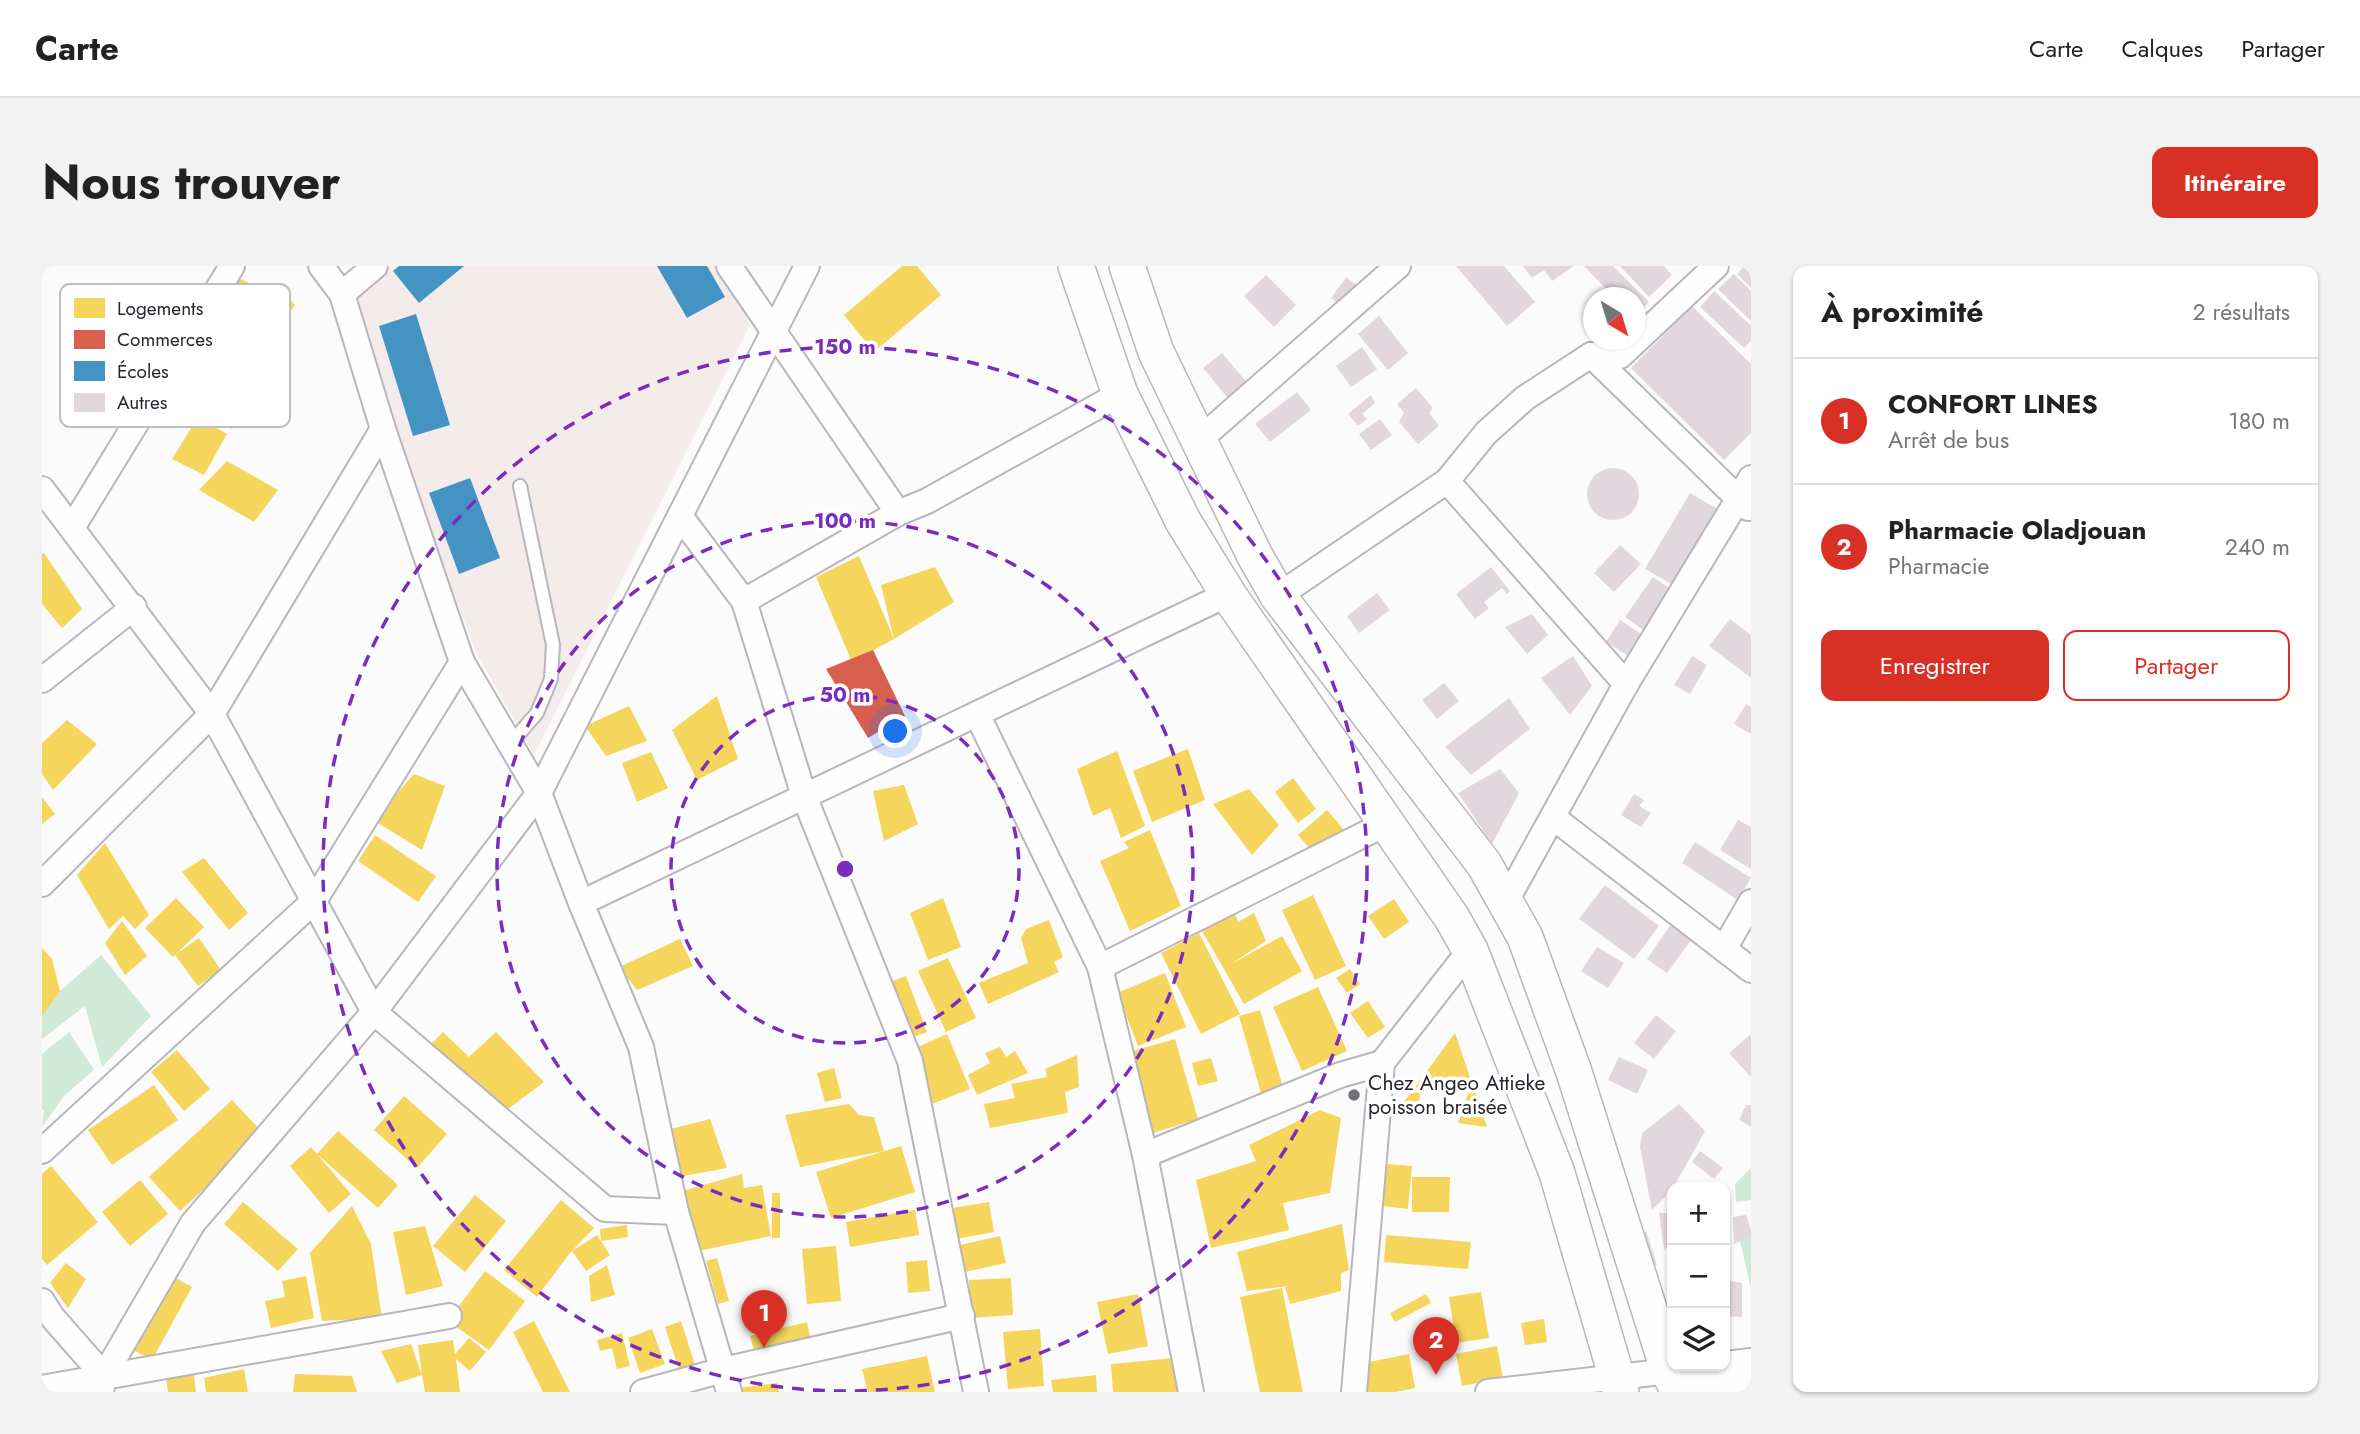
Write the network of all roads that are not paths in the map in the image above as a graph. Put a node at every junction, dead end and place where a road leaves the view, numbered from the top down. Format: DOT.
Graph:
graph roads {
  1 [pos="232,266"];
  2 [pos="321,266"];
  3 [pos="375,266"];
  4 [pos="729,266"];
  5 [pos="807,266"];
  6 [pos="1076,266"];
  7 [pos="1127,266"];
  8 [pos="1398,266"];
  9 [pos="1716,266"];
  10 [pos="221,284"];
  11 [pos="342,294"];
  12 [pos="772,332"];
  13 [pos="1591,355"];
  14 [pos="1120,394"];
  15 [pos="134,427"];
  16 [pos="383,429"];
  17 [pos="1198,441"];
  18 [pos="1447,481"];
  19 [pos="520,486"];
  20 [pos="42,489"];
  21 [pos="1747,496"];
  22 [pos="898,513"];
  23 [pos="680,516"];
  24 [pos="72,528"];
  25 [pos="1228,594"];
  26 [pos="1278,596"];
  27 [pos="744,601"];
  28 [pos="134,607"];
  29 [pos="462,662"];
  30 [pos="42,680"];
  31 [pos="1626,684"];
  32 [pos="977,713"];
  33 [pos="212,714"];
  34 [pos="510,744"];
  35 [pos="539,793"];
  36 [pos="804,796"];
  37 [pos="1553,818"];
  38 [pos="1387,823"];
  39 [pos="42,884"];
  40 [pos="314,901"];
  41 [pos="1506,901"];
  42 [pos="1751,902"];
  43 [pos="581,903"];
  44 [pos="1724,949"];
  45 [pos="1470,950"];
  46 [pos="1101,967"];
  47 [pos="1751,970"];
  48 [pos="374,1012"];
  49 [pos="1382,1063"];
  50 [pos="42,1151"];
  51 [pos="1145,1155"];
  52 [pos="676,1212"];
  53 [pos="42,1301"];
  54 [pos="449,1316"];
  55 [pos="962,1316"];
  56 [pos="1751,1361"];
  57 [pos="1730,1363"];
  58 [pos="1704,1371"];
  59 [pos="726,1381"];
  60 [pos="103,1384"];
  61 [pos="1618,1384"];
  62 [pos="1679,1385"];
  63 [pos="1751,1385"];
  64 [pos="42,1388"];
  65 [pos="643,1392"];
  66 [pos="976,1392"];
  67 [pos="1191,1392"];
  68 [pos="1354,1392"];
  69 [pos="1488,1392"];
  1 -- 10 [label="street"];
  2 -- 11 [label="street"];
  3 -- 11 [label="street"];
  4 -- 12 [label="street"];
  5 -- 12 [label="street"];
  6 -- 14 [label="street"];
  7 -- 17 [label="street"];
  8 -- 17 [label="street"];
  9 -- 13 [label="street"];
  11 -- 16 [label="street"];
  12 -- 22 [label="street"];
  12 -- 23 [label="street"];
  13 -- 18 [label="street"];
  13 -- 21 [label="street"];
  14 -- 22 [label="street"];
  14 -- 25 [label="street"];
  15 -- 24 [label="street"];
  16 -- 29 [label="street"];
  16 -- 33 [label="street"];
  17 -- 26 [label="street"];
  18 -- 26 [label="street"];
  18 -- 31 [label="street"];
  19 -- 34 [label="lane"];
  20 -- 24 [label="street"];
  21 -- 31 [label="street"];
  22 -- 27 [label="street"];
  23 -- 27 [label="street"];
  23 -- 35 [label="street"];
  24 -- 28 [label="street"];
  25 -- 32 [label="street"];
  25 -- 38 [label="street"];
  26 -- 41 [label="street"];
  27 -- 36 [label="street"];
  28 -- 30 [label="street"];
  28 -- 33 [label="street"];
  29 -- 34 [label="street"];
  29 -- 40 [label="street"];
  31 -- 37 [label="street"];
  32 -- 36 [label="street"];
  32 -- 46 [label="street"];
  33 -- 39 [label="street"];
  33 -- 40 [label="street"];
  34 -- 35 [label="street"];
  35 -- 43 [label="street"];
  35 -- 48 [label="street"];
  36 -- 43 [label="street"];
  36 -- 55 [label="street"];
  37 -- 41 [label="street"];
  37 -- 44 [label="street"];
  38 -- 45 [label="street"];
  38 -- 46 [label="street"];
  40 -- 48 [label="street"];
  40 -- 50 [label="street"];
  41 -- 62 [label="street"];
  42 -- 44 [label="street"];
  43 -- 52 [label="street"];
  44 -- 47 [label="street"];
  45 -- 49 [label="street"];
  45 -- 61 [label="street"];
  46 -- 51 [label="street"];
  48 -- 52 [label="street"];
  48 -- 60 [label="street"];
  49 -- 51 [label="street"];
  49 -- 68 [label="street"];
  51 -- 67 [label="street"];
  52 -- 59 [label="street"];
  53 -- 60 [label="street"];
  54 -- 60 [label="street"];
  55 -- 59 [label="street"];
  55 -- 66 [label="street"];
  56 -- 57 [label="street"];
  58 -- 62 [label="street"];
  59 -- 65 [label="street"];
  60 -- 64 [label="street"];
  61 -- 62 [label="street"];
  61 -- 69 [label="street"];
  62 -- 63 [label="highway"];
}
